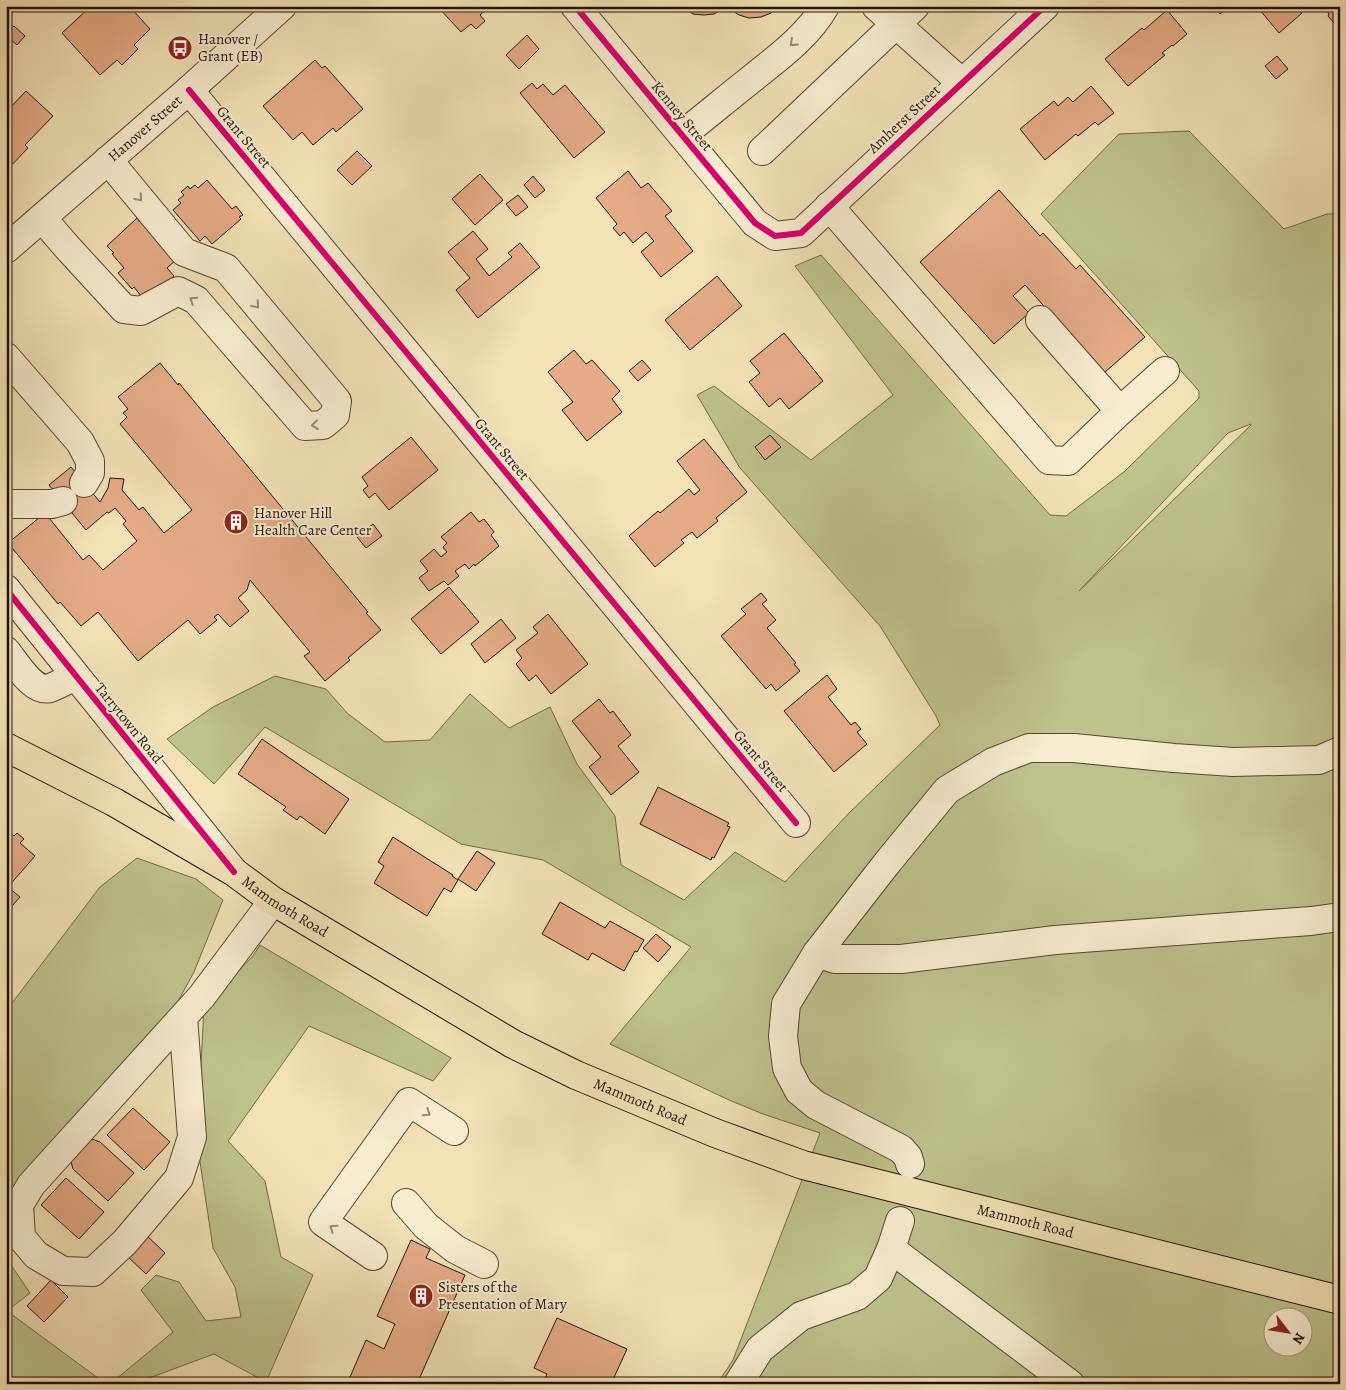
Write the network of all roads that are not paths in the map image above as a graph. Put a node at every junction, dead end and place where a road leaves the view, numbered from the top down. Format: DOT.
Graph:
graph roads {
  1 [pos="282,6"];
  2 [pos="575,6"];
  3 [pos="824,6"];
  4 [pos="916,6"];
  5 [pos="1044,6"];
  6 [pos="886,15"];
  7 [pos="962,83"];
  8 [pos="189,90"];
  9 [pos="682,135"];
  10 [pos="762,151"];
  11 [pos="108,160"];
  12 [pos="829,206"];
  13 [pos="42,218"];
  14 [pos="774,236"];
  15 [pos="6,249"];
  16 [pos="1040,320"];
  17 [pos="6,357"];
  18 [pos="1165,371"];
  19 [pos="1120,411"];
  20 [pos="84,482"];
  21 [pos="8,501"];
  22 [pos="63,501"];
  23 [pos="6,589"];
  24 [pos="6,651"];
  25 [pos="75,676"];
  26 [pos="6,746"];
  27 [pos="1340,751"];
  28 [pos="796,823"];
  29 [pos="234,872"];
  30 [pos="273,901"];
  31 [pos="1340,917"];
  32 [pos="817,953"];
  33 [pos="183,1017"];
  34 [pos="454,1131"];
  35 [pos="910,1164"];
  36 [pos="406,1203"];
  37 [pos="900,1221"];
  38 [pos="891,1249"];
  39 [pos="373,1256"];
  40 [pos="484,1264"];
  41 [pos="1340,1300"];
  42 [pos="738,1384"];
  43 [pos="1070,1384"];
  1 -- 8 [label="street, Hanover Street"];
  2 -- 9 [label="street, Kenney Street"];
  3 -- 9 [label="street, one-way"];
  4 -- 6 [label="street"];
  5 -- 7 [label="street, Amherst Street"];
  6 -- 7 [label="street"];
  6 -- 10 [label="street"];
  7 -- 12 [label="street, Amherst Street"];
  8 -- 11 [label="street, Hanover Street"];
  8 -- 28 [label="street, Grant Street"];
  9 -- 14 [label="street, Kenney Street"];
  11 -- 13 [label="street, Hanover Street"];
  11 -- 13 [label="street, one-way"];
  12 -- 14 [label="street, Amherst Street"];
  12 -- 19 [label="street"];
  13 -- 15 [label="street, Hanover Street"];
  16 -- 19 [label="street"];
  17 -- 20 [label="street"];
  18 -- 19 [label="street"];
  21 -- 22 [label="street"];
  23 -- 25 [label="street, Tarrytown Road"];
  24 -- 25 [label="street"];
  25 -- 29 [label="street, Tarrytown Road"];
  26 -- 29 [label="main road, Mammoth Road"];
  27 -- 32 [label="street"];
  29 -- 30 [label="main road, Mammoth Road"];
  30 -- 33 [label="street"];
  30 -- 41 [label="main road, Mammoth Road"];
  31 -- 32 [label="street"];
  32 -- 35 [label="street"];
  33 -- 33 [label="street"];
  39 -- 34 [label="street, one-way"];
  36 -- 40 [label="street"];
  37 -- 38 [label="street"];
  38 -- 42 [label="street"];
  38 -- 43 [label="street"];
}
